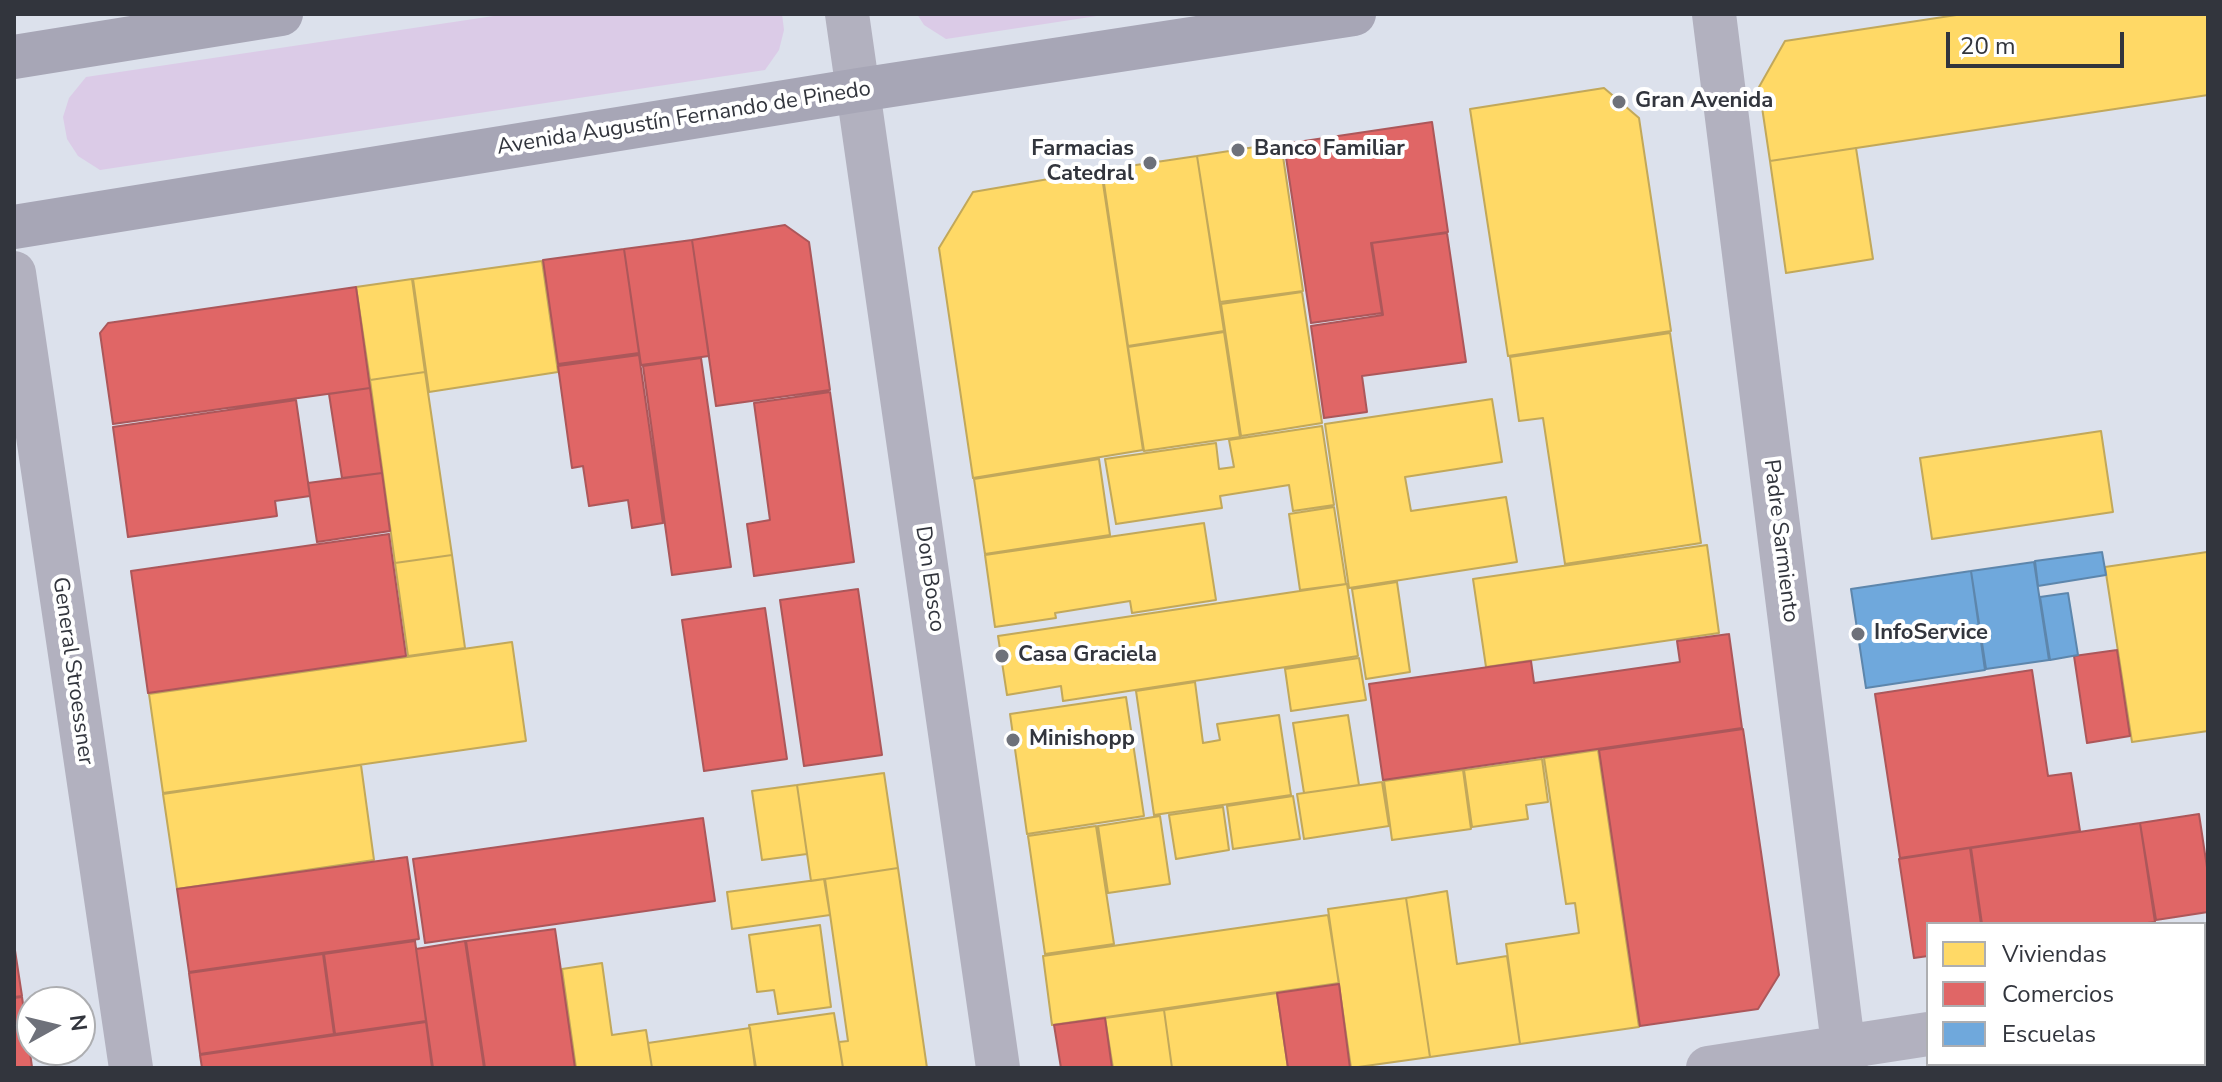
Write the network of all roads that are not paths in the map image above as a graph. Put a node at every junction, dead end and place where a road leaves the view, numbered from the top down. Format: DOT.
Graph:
graph roads {
  1 [pos="281,14"];
  2 [pos="847,14"];
  3 [pos="1354,14"];
  4 [pos="1714,14"];
  5 [pos="14,57"];
  6 [pos="859,90"];
  7 [pos="14,227"];
  8 [pos="14,273"];
  9 [pos="1926,1035"];
  10 [pos="1845,1057"];
  11 [pos="131,1068"];
  12 [pos="998,1068"];
  13 [pos="1708,1068"];
  1 -- 5 [label="highway"];
  2 -- 6 [label="street, Don Bosco"];
  3 -- 6 [label="highway, Avenida Augustín Fernando de Pinedo"];
  4 -- 10 [label="street, Padre Sarmiento"];
  6 -- 7 [label="highway, Avenida Augustín Fernando de Pinedo"];
  6 -- 12 [label="street, Don Bosco"];
  8 -- 11 [label="street, General Stroessner"];
  9 -- 10 [label="street"];
  10 -- 13 [label="street"];
}
